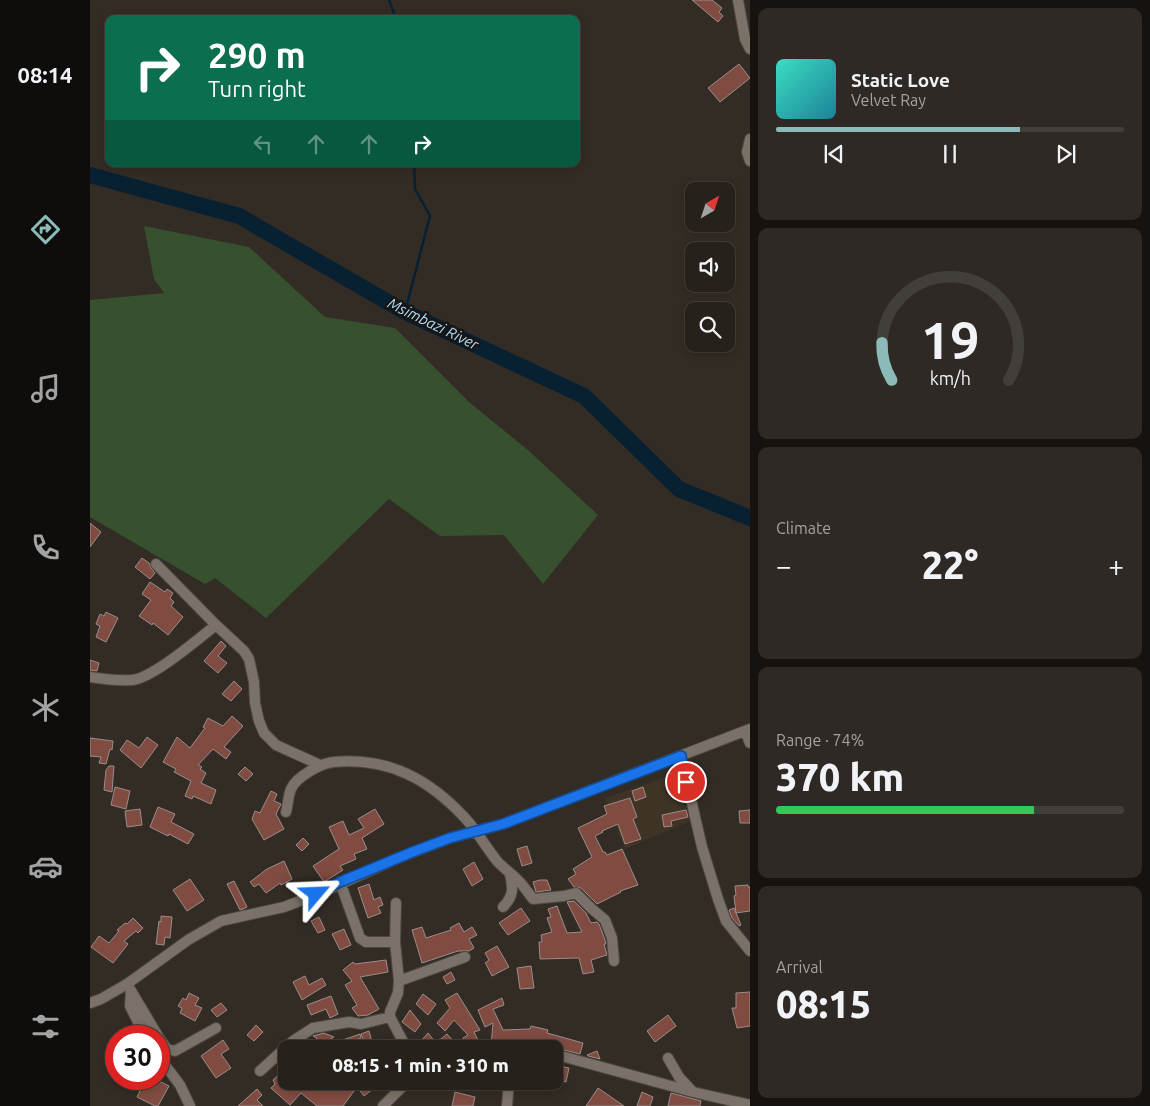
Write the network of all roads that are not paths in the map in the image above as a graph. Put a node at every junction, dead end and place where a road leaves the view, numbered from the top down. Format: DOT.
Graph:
graph roads {
  1 [pos="738,0"];
  2 [pos="750,49"];
  3 [pos="750,139"];
  4 [pos="750,161"];
  5 [pos="156,564"];
  6 [pos="216,625"];
  7 [pos="90,677"];
  8 [pos="748,730"];
  9 [pos="750,743"];
  10 [pos="681,756"];
  11 [pos="320,766"];
  12 [pos="286,812"];
  13 [pos="475,831"];
  14 [pos="510,874"];
  15 [pos="340,882"];
  16 [pos="396,903"];
  17 [pos="503,907"];
  18 [pos="395,942"];
  19 [pos="750,951"];
  20 [pos="465,957"];
  21 [pos="614,961"];
  22 [pos="400,981"];
  23 [pos="129,988"];
  24 [pos="90,1003"];
  25 [pos="390,1017"];
  26 [pos="140,1025"];
  27 [pos="151,1025"];
  28 [pos="216,1028"];
  29 [pos="402,1040"];
  30 [pos="170,1050"];
  31 [pos="563,1056"];
  32 [pos="668,1058"];
  33 [pos="260,1071"];
  34 [pos="170,1072"];
  35 [pos="399,1090"];
  36 [pos="508,1090"];
  37 [pos="693,1092"];
  38 [pos="750,1105"];
  39 [pos="190,1106"];
  40 [pos="383,1106"];
  41 [pos="507,1106"];
  1 -- 2 [label="street"];
  3 -- 4 [label="street"];
  5 -- 6 [label="street"];
  6 -- 7 [label="street"];
  6 -- 11 [label="street"];
  8 -- 9 [label="street"];
  8 -- 10 [label="street"];
  10 -- 13 [label="street"];
  10 -- 19 [label="street"];
  11 -- 12 [label="street"];
  11 -- 13 [label="street"];
  13 -- 14 [label="street"];
  13 -- 15 [label="street"];
  14 -- 17 [label="street"];
  14 -- 21 [label="street"];
  15 -- 18 [label="street"];
  15 -- 23 [label="street"];
  16 -- 18 [label="street"];
  18 -- 22 [label="street"];
  20 -- 22 [label="street"];
  22 -- 25 [label="street"];
  23 -- 24 [label="street"];
  23 -- 26 [label="street"];
  23 -- 27 [label="street"];
  25 -- 29 [label="street"];
  25 -- 33 [label="street"];
  28 -- 30 [label="street"];
  31 -- 37 [label="street"];
  32 -- 37 [label="street"];
  34 -- 39 [label="street"];
  35 -- 40 [label="street"];
  36 -- 41 [label="street"];
  37 -- 38 [label="street"];
}
